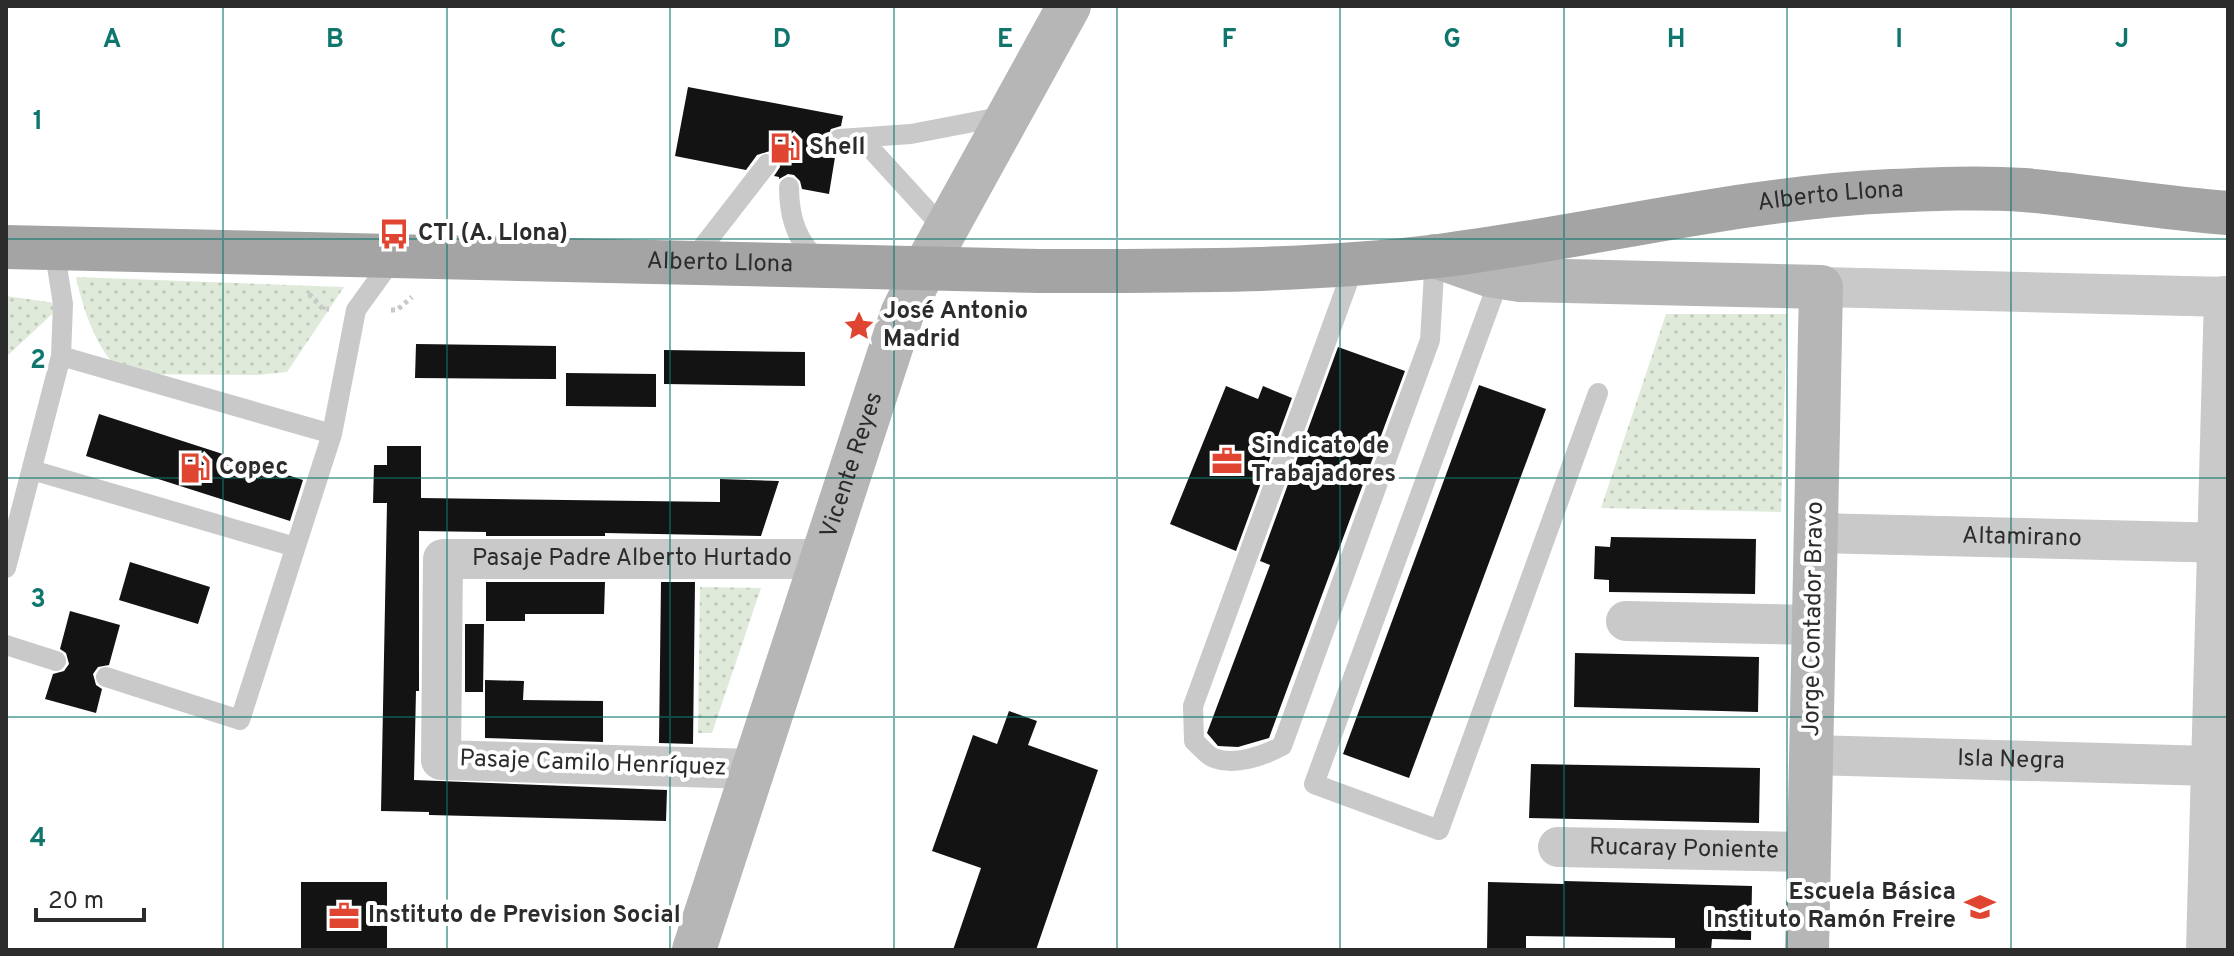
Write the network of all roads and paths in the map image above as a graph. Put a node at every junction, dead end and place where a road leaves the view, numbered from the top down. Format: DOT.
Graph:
graph roads {
  1 [pos="1069,6"];
  2 [pos="1010,115"];
  3 [pos="861,138"];
  4 [pos="839,139"];
  5 [pos="767,164"];
  6 [pos="2228,182"];
  7 [pos="789,187"];
  8 [pos="2023,190"];
  9 [pos="2228,213"];
  10 [pos="946,231"];
  11 [pos="6,247"];
  12 [pos="54,248"];
  13 [pos="395,256"];
  14 [pos="1435,256"];
  15 [pos="690,263"];
  16 [pos="1355,263"];
  17 [pos="826,266"];
  18 [pos="924,269"];
  19 [pos="1500,277"];
  20 [pos="1821,287"];
  21 [pos="2226,296"];
  22 [pos="61,356"];
  23 [pos="1598,393"];
  24 [pos="332,434"];
  25 [pos="32,470"];
  26 [pos="1816,533"];
  27 [pos="2222,543"];
  28 [pos="295,547"];
  29 [pos="443,559"];
  30 [pos="822,559"];
  31 [pos="6,568"];
  32 [pos="1626,621"];
  33 [pos="1814,625"];
  34 [pos="6,645"];
  35 [pos="56,661"];
  36 [pos="106,677"];
  37 [pos="1811,755"];
  38 [pos="2211,766"];
  39 [pos="753,769"];
  40 [pos="1558,847"];
  41 [pos="1809,852"];
  42 [pos="2218,872"];
  43 [pos="694,950"];
  44 [pos="1807,950"];
  45 [pos="2206,950"];
  1 -- 2 [label="street, Vicente Reyes"];
  2 -- 3 [label="lane"];
  2 -- 10 [label="street, Vicente Reyes"];
  3 -- 4 [label="lane"];
  3 -- 10 [label="lane"];
  5 -- 15 [label="lane"];
  6 -- 8 [label="main road"];
  7 -- 17 [label="lane"];
  8 -- 9 [label="main road, Alberto Llona"];
  8 -- 14 [label="main road, Alberto Llona"];
  10 -- 18 [label="street, Vicente Reyes"];
  11 -- 12 [label="main road, Alberto Llona"];
  12 -- 13 [label="main road, Alberto Llona"];
  12 -- 22 [label="lane"];
  13 -- 15 [label="main road, Alberto Llona"];
  13 -- 24 [label="lane"];
  14 -- 16 [label="main road, Alberto Llona"];
  14 -- 16 [label="lane"];
  14 -- 19 [label="street, Alberto Llona"];
  15 -- 17 [label="main road, Alberto Llona"];
  16 -- 18 [label="main road, Alberto Llona"];
  17 -- 18 [label="main road, Alberto Llona"];
  18 -- 30 [label="street, Vicente Reyes"];
  19 -- 20 [label="street, Alberto Llona"];
  19 -- 23 [label="lane"];
  20 -- 21 [label="street, Alberto Llona"];
  20 -- 26 [label="street, Jorge Contador Bravo"];
  21 -- 27 [label="street"];
  22 -- 24 [label="lane"];
  22 -- 25 [label="lane"];
  24 -- 28 [label="lane"];
  25 -- 28 [label="lane"];
  25 -- 31 [label="lane"];
  26 -- 27 [label="street, Altamirano"];
  26 -- 33 [label="street, Jorge Contador Bravo"];
  27 -- 38 [label="street"];
  28 -- 36 [label="lane"];
  29 -- 30 [label="street, Pasaje Padre Alberto Hurtado"];
  29 -- 39 [label="street, Pasaje Camilo Henríquez"];
  30 -- 39 [label="street, Vicente Reyes"];
  32 -- 33 [label="street"];
  33 -- 37 [label="street, Jorge Contador Bravo"];
  34 -- 35 [label="lane"];
  37 -- 38 [label="street, Isla Negra"];
  37 -- 41 [label="street, Jorge Contador Bravo"];
  38 -- 42 [label="street"];
  39 -- 43 [label="street, Vicente Reyes"];
  40 -- 41 [label="street, Rucaray Poniente"];
  41 -- 44 [label="street, Jorge Contador Bravo"];
  42 -- 45 [label="street"];
}
